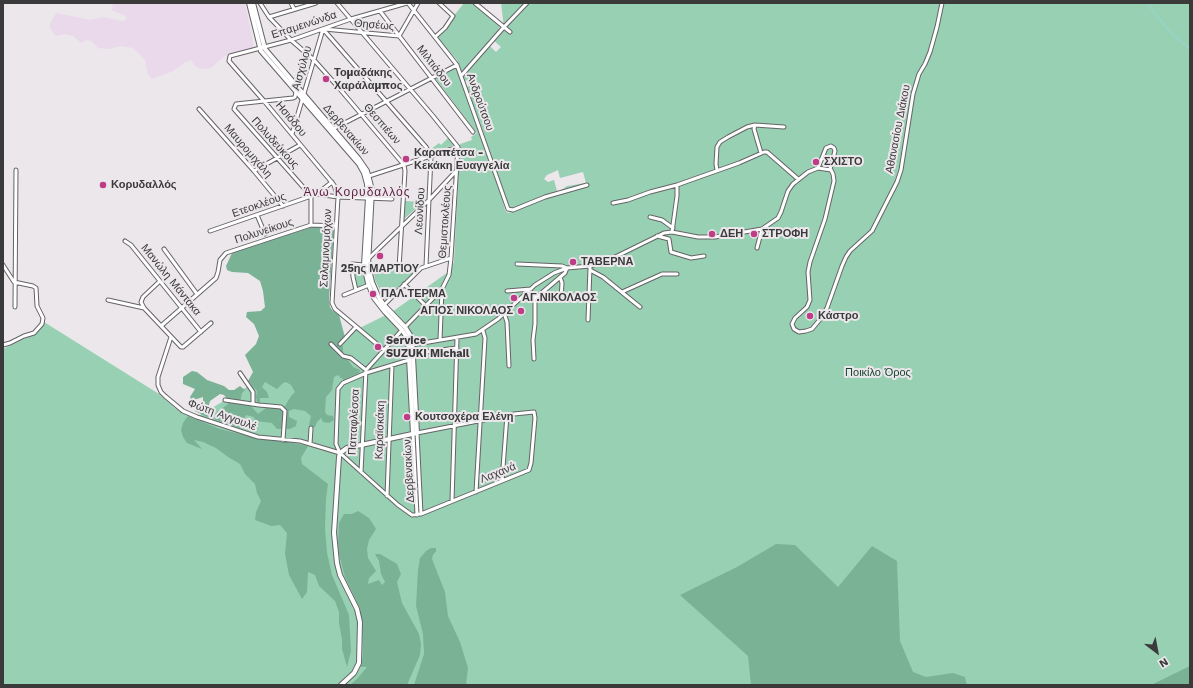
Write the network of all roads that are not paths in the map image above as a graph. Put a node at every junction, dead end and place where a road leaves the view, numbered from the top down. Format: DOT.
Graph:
graph roads {
  1 [pos="249,3"];
  2 [pos="253,3"];
  3 [pos="260,3"];
  4 [pos="291,3"];
  5 [pos="316,3"];
  6 [pos="337,3"];
  7 [pos="407,3"];
  8 [pos="418,3"];
  9 [pos="439,3"];
  10 [pos="475,3"];
  11 [pos="527,3"];
  12 [pos="942,3"];
  13 [pos="294,9"];
  14 [pos="413,10"];
  15 [pos="380,11"];
  16 [pos="269,17"];
  17 [pos="351,19"];
  18 [pos="504,27"];
  19 [pos="323,29"];
  20 [pos="510,32"];
  21 [pos="362,33"];
  22 [pos="399,36"];
  23 [pos="435,37"];
  24 [pos="291,40"];
  25 [pos="262,48"];
  26 [pos="230,56"];
  27 [pos="314,60"];
  28 [pos="457,65"];
  29 [pos="461,76"];
  30 [pos="432,78"];
  31 [pos="410,89"];
  32 [pos="296,92"];
  33 [pos="303,96"];
  34 [pos="264,101"];
  35 [pos="386,102"];
  36 [pos="199,109"];
  37 [pos="362,114"];
  38 [pos="755,125"];
  39 [pos="784,127"];
  40 [pos="333,129"];
  41 [pos="473,132"];
  42 [pos="292,134"];
  43 [pos="300,144"];
  44 [pos="458,147"];
  45 [pos="761,153"];
  46 [pos="431,156"];
  47 [pos="277,158"];
  48 [pos="404,165"];
  49 [pos="818,168"];
  50 [pos="458,169"];
  51 [pos="830,169"];
  52 [pos="16,170"];
  53 [pos="717,170"];
  54 [pos="254,171"];
  55 [pos="369,176"];
  56 [pos="798,179"];
  57 [pos="332,182"];
  58 [pos="587,185"];
  59 [pos="677,185"];
  60 [pos="317,194"];
  61 [pos="311,196"];
  62 [pos="338,197"];
  63 [pos="370,198"];
  64 [pos="392,200"];
  65 [pos="429,200"];
  66 [pos="613,203"];
  67 [pos="283,206"];
  68 [pos="257,215"];
  69 [pos="650,217"];
  70 [pos="311,225"];
  71 [pos="336,226"];
  72 [pos="401,227"];
  73 [pos="672,230"];
  74 [pos="762,230"];
  75 [pos="210,231"];
  76 [pos="264,234"];
  77 [pos="657,236"];
  78 [pos="125,242"];
  79 [pos="164,248"];
  80 [pos="757,248"];
  81 [pos="704,256"];
  82 [pos="452,258"];
  83 [pos="368,259"];
  84 [pos="517,264"];
  85 [pos="3,265"];
  86 [pos="366,265"];
  87 [pos="426,266"];
  88 [pos="567,268"];
  89 [pos="590,268"];
  90 [pos="677,274"];
  91 [pos="560,277"];
  92 [pos="160,281"];
  93 [pos="14,282"];
  94 [pos="404,284"];
  95 [pos="369,285"];
  96 [pos="442,289"];
  97 [pos="531,289"];
  98 [pos="356,290"];
  99 [pos="508,291"];
  100 [pos="527,292"];
  101 [pos="622,292"];
  102 [pos="197,294"];
  103 [pos="344,295"];
  104 [pos="535,296"];
  105 [pos="561,299"];
  106 [pos="108,300"];
  107 [pos="384,305"];
  108 [pos="426,306"];
  109 [pos="15,307"];
  110 [pos="640,307"];
  111 [pos="144,308"];
  112 [pos="181,308"];
  113 [pos="504,313"];
  114 [pos="588,320"];
  115 [pos="211,323"];
  116 [pos="161,326"];
  117 [pos="356,327"];
  118 [pos="404,328"];
  119 [pos="482,331"];
  120 [pos="201,332"];
  121 [pos="172,337"];
  122 [pos="457,338"];
  123 [pos="440,340"];
  124 [pos="3,344"];
  125 [pos="331,344"];
  126 [pos="340,344"];
  127 [pos="410,345"];
  128 [pos="457,348"];
  129 [pos="384,350"];
  130 [pos="411,354"];
  131 [pos="534,359"];
  132 [pos="409,360"];
  133 [pos="392,365"];
  134 [pos="509,366"];
  135 [pos="366,371"];
  136 [pos="240,373"];
  137 [pos="225,400"];
  138 [pos="253,404"];
  139 [pos="507,415"];
  140 [pos="480,421"];
  141 [pos="454,426"];
  142 [pos="311,428"];
  143 [pos="415,434"];
  144 [pos="283,440"];
  145 [pos="388,440"];
  146 [pos="310,444"];
  147 [pos="362,445"];
  148 [pos="340,453"];
  149 [pos="361,472"];
  150 [pos="502,481"];
  151 [pos="476,492"];
  152 [pos="387,496"];
  153 [pos="452,502"];
  154 [pos="419,514"];
  155 [pos="341,685"];
  1 -- 25 [label="street"];
  2 -- 25 [label="street"];
  3 -- 16 [label="street, Θεσπιέων"];
  4 -- 13 [label="street"];
  5 -- 13 [label="street"];
  6 -- 17 [label="street"];
  7 -- 14 [label="street, Ανδρούτσου"];
  7 -- 15 [label="street, Επαμεινώνδα"];
  8 -- 14 [label="street"];
  9 -- 23 [label="street"];
  10 -- 18 [label="street"];
  11 -- 18 [label="street"];
  12 -- 51 [label="street, Αθανασίου Διάκου"];
  13 -- 16 [label="street"];
  14 -- 22 [label="street"];
  14 -- 23 [label="street, Ανδρούτσου"];
  15 -- 17 [label="street, Επαμεινώνδα"];
  15 -- 22 [label="street, Μιλτιάδου"];
  16 -- 24 [label="street, Θεσπιέων"];
  17 -- 19 [label="street, Επαμεινώνδα"];
  17 -- 21 [label="street"];
  18 -- 20 [label="street"];
  18 -- 29 [label="street"];
  19 -- 21 [label="street, Θησέως"];
  19 -- 24 [label="street, Επαμεινώνδα"];
  19 -- 27 [label="street, Αισχύλου"];
  19 -- 35 [label="street"];
  21 -- 22 [label="street, Θησέως"];
  21 -- 31 [label="street"];
  22 -- 30 [label="street, Μιλτιάδου"];
  23 -- 28 [label="street, Ανδρούτσου"];
  24 -- 25 [label="street, Επαμεινώνδα"];
  24 -- 27 [label="street, Θεσπιέων"];
  25 -- 26 [label="street, Επαμεινώνδα"];
  25 -- 32 [label="street, Δερβενακίων"];
  25 -- 33 [label="street, Δερβενακίων"];
  26 -- 34 [label="street, Ησιόδου"];
  27 -- 33 [label="street, Αισχύλου"];
  27 -- 37 [label="street, Θεσπιέων"];
  28 -- 29 [label="street, Ανδρούτσου"];
  28 -- 30 [label="street"];
  29 -- 58 [label="street, Ανδρούτσου"];
  30 -- 31 [label="street"];
  30 -- 41 [label="street, Μιλτιάδου"];
  31 -- 35 [label="street"];
  31 -- 44 [label="street"];
  32 -- 33 [label="street, Δερβενακίων"];
  32 -- 34 [label="street"];
  33 -- 40 [label="street, Δερβενακίων"];
  33 -- 42 [label="street, Αισχύλου"];
  33 -- 63 [label="street, Δερβενακίων"];
  34 -- 42 [label="street, Ησιόδου"];
  34 -- 47 [label="street, Πολυδεύκους"];
  35 -- 37 [label="street"];
  35 -- 46 [label="street"];
  36 -- 54 [label="street, Μαυρομιχάλη"];
  37 -- 40 [label="street"];
  37 -- 48 [label="street, Θεσπιέων"];
  38 -- 39 [label="street"];
  38 -- 45 [label="street"];
  38 -- 53 [label="street"];
  40 -- 55 [label="street, Δερβενακίων"];
  42 -- 43 [label="street, Ησιόδου"];
  43 -- 47 [label="street"];
  43 -- 57 [label="street, Ησιόδου"];
  44 -- 46 [label="street"];
  44 -- 50 [label="street, Θεμιστοκλέους"];
  45 -- 53 [label="street"];
  45 -- 56 [label="street"];
  46 -- 48 [label="street"];
  46 -- 65 [label="street, Λεωνίδου"];
  47 -- 54 [label="street"];
  47 -- 61 [label="street, Πολυδεύκους"];
  48 -- 55 [label="street"];
  48 -- 72 [label="street"];
  49 -- 51 [label="street"];
  49 -- 51 [label="street"];
  49 -- 56 [label="street"];
  50 -- 65 [label="street"];
  50 -- 82 [label="street, Θεμιστοκλέους"];
  52 -- 93 [label="street"];
  53 -- 59 [label="street"];
  54 -- 67 [label="street, Μαυρομιχάλη"];
  55 -- 63 [label="street, Δερβενακίων"];
  56 -- 74 [label="street"];
  57 -- 60 [label="street, Ετεοκλέους"];
  57 -- 62 [label="street, Ησιόδου"];
  59 -- 66 [label="street"];
  59 -- 73 [label="street"];
  60 -- 61 [label="street, Ετεοκλέους"];
  60 -- 62 [label="street"];
  61 -- 67 [label="street, Ετεοκλέους"];
  61 -- 70 [label="street"];
  62 -- 63 [label="street"];
  62 -- 71 [label="street, Σαλαμινομάχων"];
  63 -- 64 [label="street"];
  63 -- 83 [label="street, Δερβενακίων"];
  63 -- 86 [label="street, Δερβενακίων"];
  65 -- 72 [label="street"];
  65 -- 87 [label="street, Λεωνίδου"];
  67 -- 68 [label="street, Ετεοκλέους"];
  68 -- 75 [label="street, Ετεοκλέους"];
  68 -- 76 [label="street"];
  69 -- 73 [label="street"];
  70 -- 71 [label="street, Πολυνείκους"];
  70 -- 102 [label="street, Πολυνείκους"];
  71 -- 117 [label="street, Σαλαμινομάχων"];
  72 -- 83 [label="street"];
  72 -- 86 [label="street"];
  73 -- 74 [label="street"];
  73 -- 77 [label="street"];
  74 -- 80 [label="street"];
  77 -- 81 [label="street"];
  77 -- 89 [label="street"];
  78 -- 92 [label="street, Μανώλη Μάντακα"];
  79 -- 102 [label="street"];
  82 -- 87 [label="street"];
  82 -- 96 [label="street, Θεμιστοκλέους"];
  83 -- 86 [label="street, Δερβενακίων"];
  84 -- 88 [label="street"];
  85 -- 93 [label="street"];
  86 -- 95 [label="street, Δερβενακίων"];
  86 -- 98 [label="street"];
  86 -- 107 [label="street, Δερβενακίων"];
  87 -- 94 [label="street"];
  88 -- 89 [label="street"];
  88 -- 91 [label="street"];
  88 -- 97 [label="street"];
  89 -- 101 [label="street"];
  89 -- 114 [label="street"];
  90 -- 101 [label="street"];
  91 -- 104 [label="street"];
  91 -- 105 [label="street"];
  92 -- 111 [label="street"];
  92 -- 112 [label="street, Μανώλη Μάντακα"];
  93 -- 109 [label="street"];
  93 -- 124 [label="street"];
  94 -- 107 [label="street"];
  94 -- 108 [label="street"];
  95 -- 98 [label="street"];
  95 -- 118 [label="street, Δερβενακίων"];
  96 -- 108 [label="street"];
  96 -- 123 [label="street, Θεμιστοκλέους"];
  97 -- 99 [label="street"];
  97 -- 100 [label="street"];
  98 -- 103 [label="street"];
  100 -- 104 [label="street"];
  100 -- 113 [label="street"];
  101 -- 110 [label="street"];
  102 -- 112 [label="street, Πολυνείκους"];
  104 -- 131 [label="street"];
  106 -- 111 [label="street"];
  107 -- 118 [label="street, Δερβενακίων"];
  108 -- 118 [label="street"];
  111 -- 116 [label="street"];
  112 -- 116 [label="street, Πολυνείκους"];
  112 -- 120 [label="street, Μανώλη Μάντακα"];
  113 -- 119 [label="street"];
  113 -- 134 [label="street"];
  115 -- 120 [label="street"];
  116 -- 121 [label="street"];
  117 -- 126 [label="street"];
  117 -- 129 [label="street"];
  118 -- 127 [label="street, Δερβενακίων"];
  118 -- 129 [label="street"];
  119 -- 122 [label="street"];
  119 -- 140 [label="street"];
  120 -- 121 [label="street"];
  121 -- 144 [label="street, Φώτη Αγγουλέ"];
  122 -- 123 [label="street"];
  122 -- 128 [label="street"];
  123 -- 127 [label="street"];
  125 -- 135 [label="street"];
  127 -- 130 [label="street, Δερβενακίων"];
  128 -- 130 [label="street"];
  128 -- 141 [label="street"];
  129 -- 135 [label="street"];
  130 -- 132 [label="street, Δερβενακίων"];
  130 -- 143 [label="street, Δερβενακίων"];
  132 -- 133 [label="street"];
  132 -- 143 [label="street, Δερβενακίων"];
  133 -- 135 [label="street"];
  133 -- 145 [label="street, Καραϊσκάκη"];
  135 -- 147 [label="street, Παπαφλέσσα"];
  135 -- 148 [label="street"];
  136 -- 138 [label="street"];
  137 -- 138 [label="street"];
  138 -- 144 [label="street"];
  139 -- 140 [label="street"];
  139 -- 150 [label="street"];
  139 -- 150 [label="street, Λαχανά"];
  140 -- 141 [label="street"];
  140 -- 151 [label="street"];
  141 -- 143 [label="street"];
  141 -- 153 [label="street"];
  142 -- 146 [label="street"];
  143 -- 145 [label="street"];
  143 -- 154 [label="street, Δερβενακίων"];
  144 -- 146 [label="street, Φώτη Αγγουλέ"];
  145 -- 147 [label="street"];
  145 -- 152 [label="street, Καραϊσκάκη"];
  146 -- 148 [label="street, Φώτη Αγγουλέ"];
  147 -- 148 [label="street"];
  147 -- 149 [label="street, Παπαφλέσσα"];
  148 -- 149 [label="street"];
  148 -- 155 [label="street"];
  149 -- 152 [label="street"];
  150 -- 151 [label="street, Λαχανά"];
  151 -- 153 [label="street, Λαχανά"];
  152 -- 154 [label="street"];
  153 -- 154 [label="street, Λαχανά"];
}
